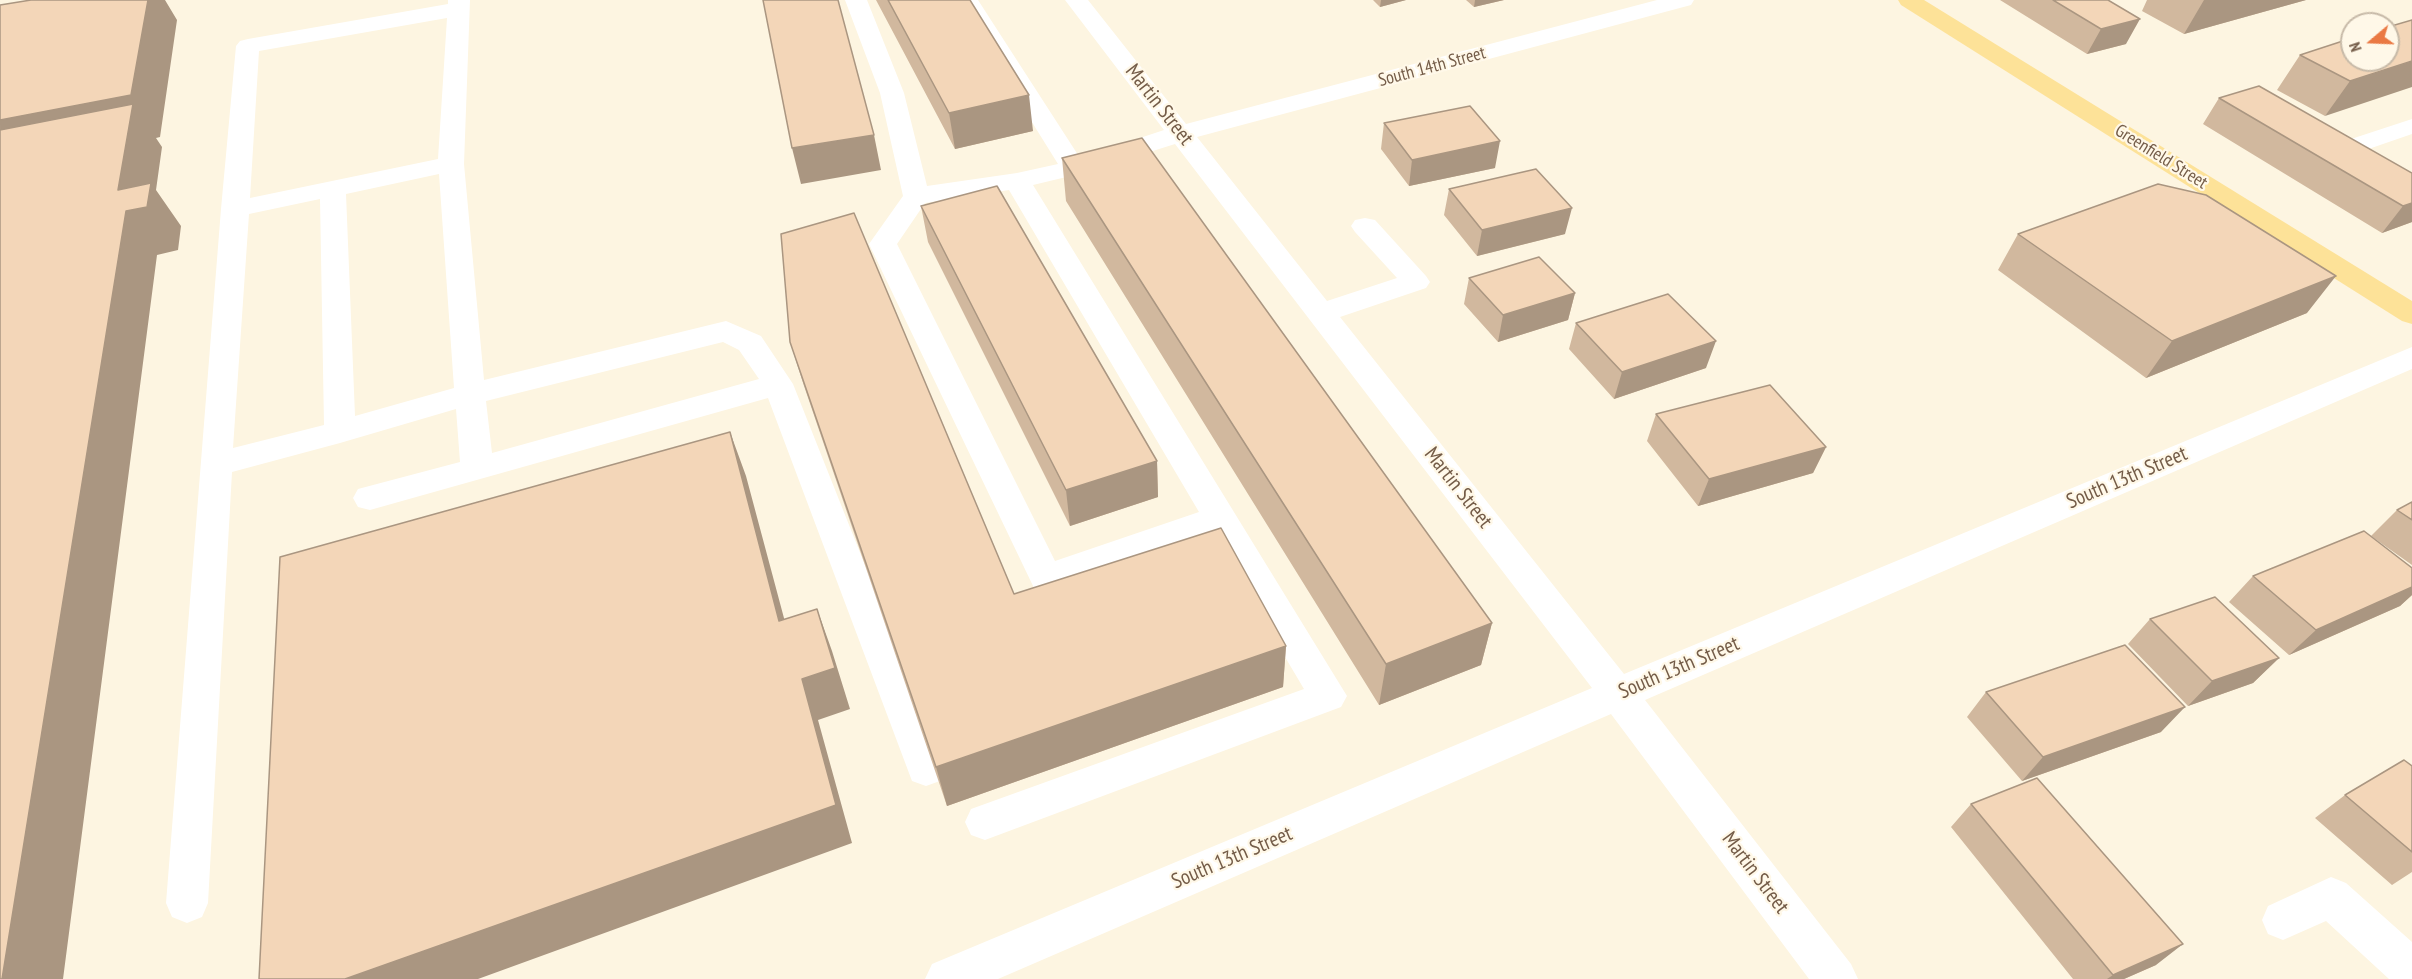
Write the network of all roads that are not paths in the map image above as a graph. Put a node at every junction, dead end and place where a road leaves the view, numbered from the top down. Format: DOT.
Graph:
graph roads {
  1 [pos="856,0"];
  2 [pos="967,0"];
  3 [pos="1076,0"];
  4 [pos="1683,0"];
  5 [pos="1909,0"];
  6 [pos="459,5"];
  7 [pos="2412,126"];
  8 [pos="1182,134"];
  9 [pos="2354,146"];
  10 [pos="451,164"];
  11 [pos="1074,168"];
  12 [pos="1017,181"];
  13 [pos="333,189"];
  14 [pos="916,196"];
  15 [pos="234,209"];
  16 [pos="1365,225"];
  17 [pos="1322,313"];
  18 [pos="2412,314"];
  19 [pos="2412,357"];
  20 [pos="778,384"];
  21 [pos="470,394"];
  22 [pos="340,432"];
  23 [pos="216,464"];
  24 [pos="477,469"];
  25 [pos="370,498"];
  26 [pos="1220,518"];
  27 [pos="1618,694"];
  28 [pos="926,769"];
  29 [pos="985,822"];
  30 [pos="187,903"];
  31 [pos="2283,920"];
  32 [pos="2412,971"];
  33 [pos="947,979"];
  34 [pos="1836,979"];
  1 -- 14 [label="street"];
  2 -- 11 [label="street"];
  3 -- 8 [label="street, Martin Street"];
  4 -- 8 [label="street, South 14th Street"];
  5 -- 18 [label="main road, Greenfield Street"];
  6 -- 10 [label="street"];
  6 -- 15 [label="street"];
  7 -- 9 [label="street"];
  8 -- 11 [label="street, South 14th Street"];
  8 -- 17 [label="street, Martin Street"];
  10 -- 13 [label="street"];
  10 -- 21 [label="street"];
  11 -- 12 [label="street, South 14th Street"];
  12 -- 14 [label="street, South 14th Street"];
  12 -- 26 [label="street"];
  13 -- 15 [label="street"];
  13 -- 22 [label="street"];
  14 -- 26 [label="street"];
  15 -- 23 [label="street"];
  16 -- 17 [label="street"];
  17 -- 27 [label="street, Martin Street"];
  19 -- 27 [label="street, South 13th Street"];
  20 -- 21 [label="street"];
  20 -- 24 [label="street"];
  20 -- 28 [label="street"];
  21 -- 22 [label="street"];
  21 -- 24 [label="street"];
  22 -- 23 [label="street"];
  23 -- 30 [label="street"];
  24 -- 25 [label="street"];
  26 -- 29 [label="street"];
  27 -- 33 [label="street, South 13th Street"];
  27 -- 34 [label="street, Martin Street"];
  31 -- 32 [label="street"];
}
